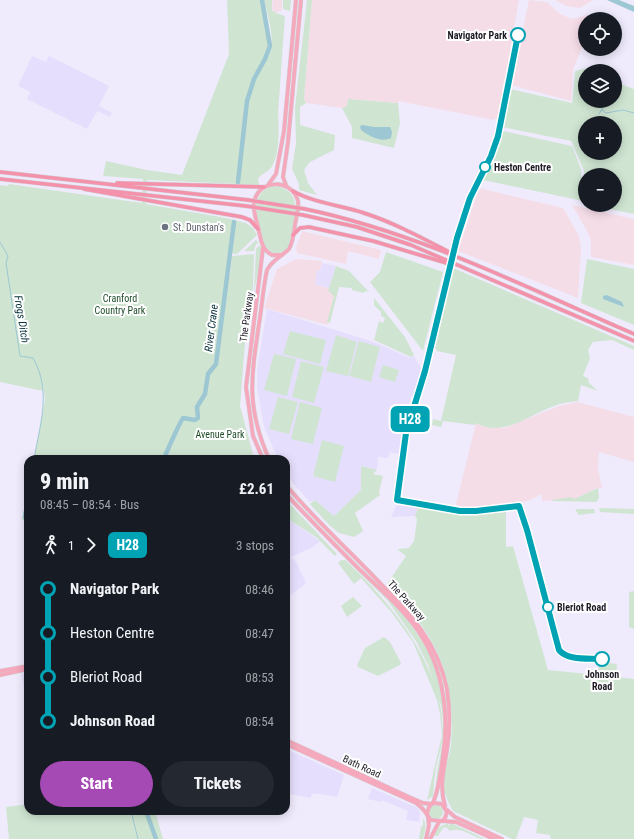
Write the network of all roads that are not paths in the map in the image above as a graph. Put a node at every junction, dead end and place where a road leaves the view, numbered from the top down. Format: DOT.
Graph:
graph roads {
  1 [pos="296,0"];
  2 [pos="300,0"];
  3 [pos="0,172"];
  4 [pos="0,179"];
  5 [pos="100,183"];
  6 [pos="74,186"];
  7 [pos="266,186"];
  8 [pos="287,187"];
  9 [pos="293,192"];
  10 [pos="258,229"];
  11 [pos="293,235"];
  12 [pos="262,247"];
  13 [pos="281,255"];
  14 [pos="477,266"];
  15 [pos="476,272"];
  16 [pos="634,334"];
  17 [pos="634,341"];
  18 [pos="261,455"];
  19 [pos="268,455"];
  20 [pos="290,488"];
  21 [pos="290,498"];
  22 [pos="24,667"];
  23 [pos="24,670"];
  24 [pos="0,671"];
  25 [pos="0,675"];
  26 [pos="290,742"];
  27 [pos="290,746"];
  28 [pos="432,804"];
  29 [pos="445,808"];
  30 [pos="428,815"];
  31 [pos="440,821"];
  32 [pos="426,839"];
  33 [pos="430,839"];
  34 [pos="494,839"];
  35 [pos="502,839"];
  1 -- 7 [label="highway"];
  2 -- 8 [label="highway"];
  3 -- 5 [label="highway"];
  4 -- 6 [label="highway"];
  5 -- 7 [label="highway"];
  5 -- 14 [label="highway, bridge"];
  6 -- 10 [label="highway"];
  6 -- 15 [label="highway, bridge"];
  7 -- 8 [label="highway"];
  7 -- 10 [label="highway"];
  8 -- 9 [label="highway"];
  9 -- 11 [label="highway"];
  9 -- 14 [label="highway"];
  10 -- 12 [label="highway"];
  11 -- 13 [label="highway"];
  11 -- 15 [label="highway"];
  12 -- 13 [label="highway"];
  12 -- 18 [label="highway, The Parkway"];
  13 -- 19 [label="highway, The Parkway"];
  14 -- 16 [label="highway"];
  15 -- 17 [label="highway"];
  20 -- 29 [label="highway, The Parkway"];
  21 -- 28 [label="highway, The Parkway"];
  22 -- 24 [label="highway"];
  23 -- 25 [label="highway"];
  26 -- 28 [label="highway, Bath Road"];
  27 -- 30 [label="highway, Bath Road"];
  28 -- 29 [label="highway"];
  28 -- 30 [label="highway"];
  29 -- 31 [label="highway"];
  29 -- 35 [label="highway"];
  30 -- 31 [label="highway"];
  30 -- 32 [label="highway"];
  31 -- 33 [label="highway"];
  31 -- 34 [label="highway"];
}
